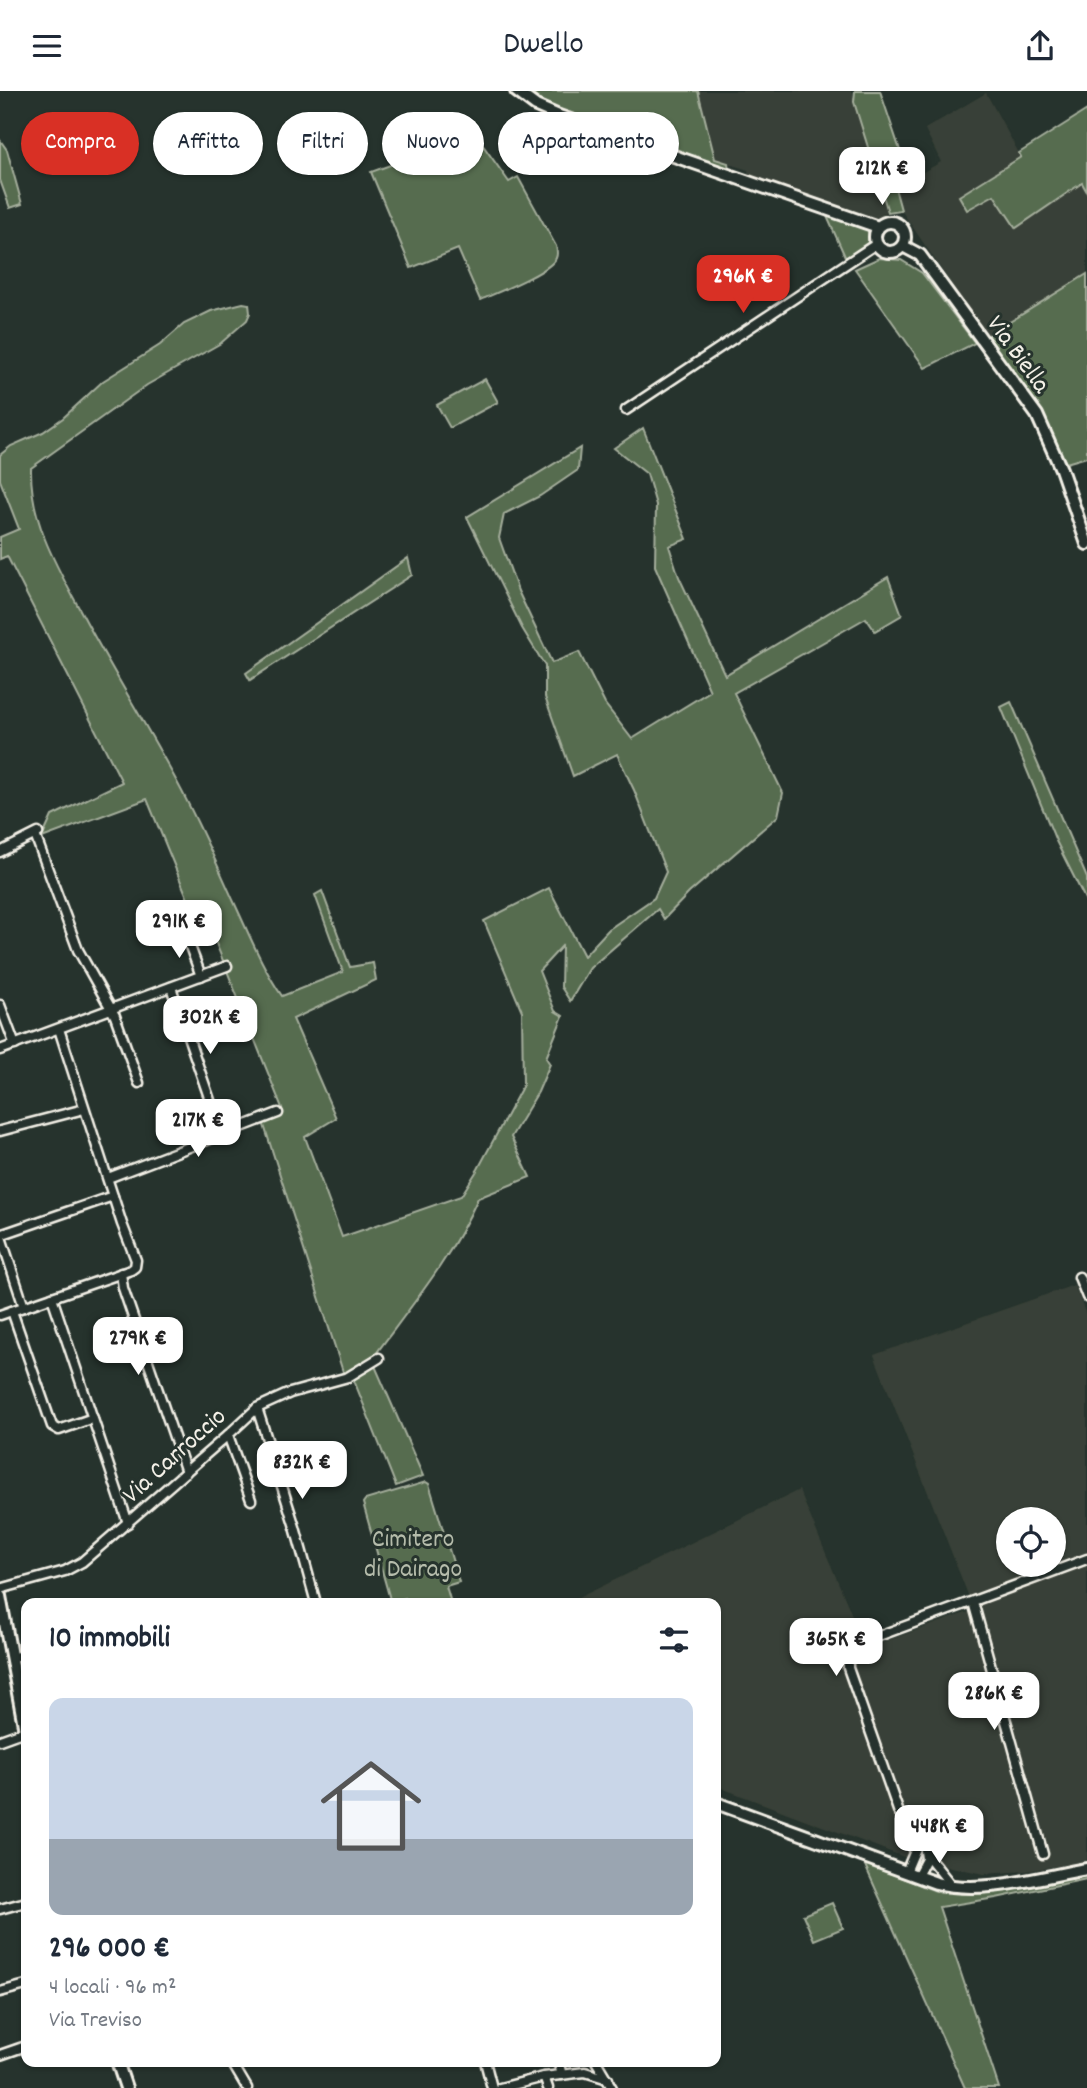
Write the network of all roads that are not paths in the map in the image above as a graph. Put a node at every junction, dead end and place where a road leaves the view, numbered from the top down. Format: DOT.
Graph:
graph roads {
  1 [pos="516,91"];
  2 [pos="878,227"];
  3 [pos="876,244"];
  4 [pos="903,246"];
  5 [pos="626,409"];
  6 [pos="1087,544"];
  7 [pos="0,852"];
  8 [pos="185,933"];
  9 [pos="227,966"];
  10 [pos="201,976"];
  11 [pos="171,987"];
  12 [pos="0,1005"];
  13 [pos="111,1009"];
  14 [pos="59,1029"];
  15 [pos="15,1045"];
  16 [pos="0,1050"];
  17 [pos="139,1083"];
  18 [pos="84,1109"];
  19 [pos="278,1113"];
  20 [pos="0,1131"];
  21 [pos="222,1135"];
  22 [pos="108,1178"];
  23 [pos="113,1196"];
  24 [pos="0,1235"];
  25 [pos="121,1273"];
  26 [pos="1079,1277"];
  27 [pos="52,1297"];
  28 [pos="1087,1297"];
  29 [pos="24,1307"];
  30 [pos="12,1311"];
  31 [pos="0,1315"];
  32 [pos="379,1358"];
  33 [pos="257,1408"];
  34 [pos="93,1418"];
  35 [pos="228,1435"];
  36 [pos="186,1472"];
  37 [pos="251,1500"];
  38 [pos="128,1523"];
  39 [pos="1087,1559"];
  40 [pos="0,1589"];
  41 [pos="0,1596"];
  42 [pos="315,1598"];
  43 [pos="973,1602"];
  44 [pos="21,1656"];
  45 [pos="13,1657"];
  46 [pos="21,1704"];
  47 [pos="21,1734"];
  48 [pos="0,1740"];
  49 [pos="721,1805"];
  50 [pos="914,1833"];
  51 [pos="925,1847"];
  52 [pos="1043,1854"];
  53 [pos="1087,1869"];
  54 [pos="912,1874"];
  55 [pos="954,1888"];
  56 [pos="21,1903"];
  57 [pos="0,1909"];
  58 [pos="21,1986"];
  59 [pos="0,1992"];
  60 [pos="21,2048"];
  61 [pos="0,2055"];
  62 [pos="119,2067"];
  63 [pos="235,2067"];
  64 [pos="487,2067"];
  65 [pos="560,2067"];
  66 [pos="600,2067"];
  67 [pos="562,2075"];
  68 [pos="544,2077"];
  69 [pos="610,2084"];
  70 [pos="126,2088"];
  71 [pos="247,2088"];
  72 [pos="492,2088"];
  73 [pos="500,2088"];
  74 [pos="548,2088"];
  1 -- 2 [label="street"];
  2 -- 3 [label="street"];
  2 -- 4 [label="street"];
  3 -- 4 [label="street"];
  3 -- 5 [label="street"];
  4 -- 6 [label="street, Via Biella"];
  7 -- 13 [label="street"];
  8 -- 10 [label="street"];
  9 -- 10 [label="street"];
  10 -- 11 [label="street"];
  11 -- 13 [label="street"];
  11 -- 21 [label="street"];
  12 -- 15 [label="street"];
  13 -- 14 [label="street"];
  13 -- 17 [label="street"];
  14 -- 15 [label="street"];
  14 -- 18 [label="street"];
  15 -- 16 [label="street"];
  18 -- 20 [label="street"];
  18 -- 22 [label="street"];
  19 -- 21 [label="street"];
  21 -- 22 [label="street"];
  22 -- 23 [label="street"];
  23 -- 24 [label="street"];
  23 -- 25 [label="street"];
  24 -- 29 [label="street"];
  25 -- 27 [label="street"];
  25 -- 36 [label="street"];
  26 -- 28 [label="street"];
  27 -- 29 [label="street"];
  27 -- 34 [label="street"];
  29 -- 30 [label="street"];
  30 -- 31 [label="street"];
  30 -- 34 [label="street"];
  32 -- 33 [label="street, Via Carroccio"];
  33 -- 35 [label="street, Via Carroccio"];
  33 -- 42 [label="street"];
  34 -- 38 [label="street"];
  35 -- 36 [label="street, Via Carroccio"];
  35 -- 37 [label="street"];
  36 -- 38 [label="street, Via Carroccio"];
  38 -- 40 [label="street, Via Carroccio"];
  39 -- 43 [label="street"];
  41 -- 45 [label="street"];
  43 -- 50 [label="street"];
  43 -- 52 [label="street"];
  44 -- 45 [label="street"];
  45 -- 46 [label="street"];
  47 -- 48 [label="street"];
  49 -- 54 [label="street"];
  50 -- 51 [label="street"];
  50 -- 54 [label="street"];
  51 -- 54 [label="street"];
  51 -- 55 [label="street"];
  53 -- 55 [label="street"];
  54 -- 55 [label="street"];
  56 -- 57 [label="street"];
  58 -- 59 [label="street"];
  60 -- 61 [label="street"];
  62 -- 70 [label="street"];
  63 -- 71 [label="street"];
  64 -- 72 [label="street"];
  65 -- 67 [label="street"];
  66 -- 69 [label="street"];
  67 -- 68 [label="street"];
  67 -- 69 [label="street"];
  68 -- 73 [label="street"];
  68 -- 74 [label="street"];
}
